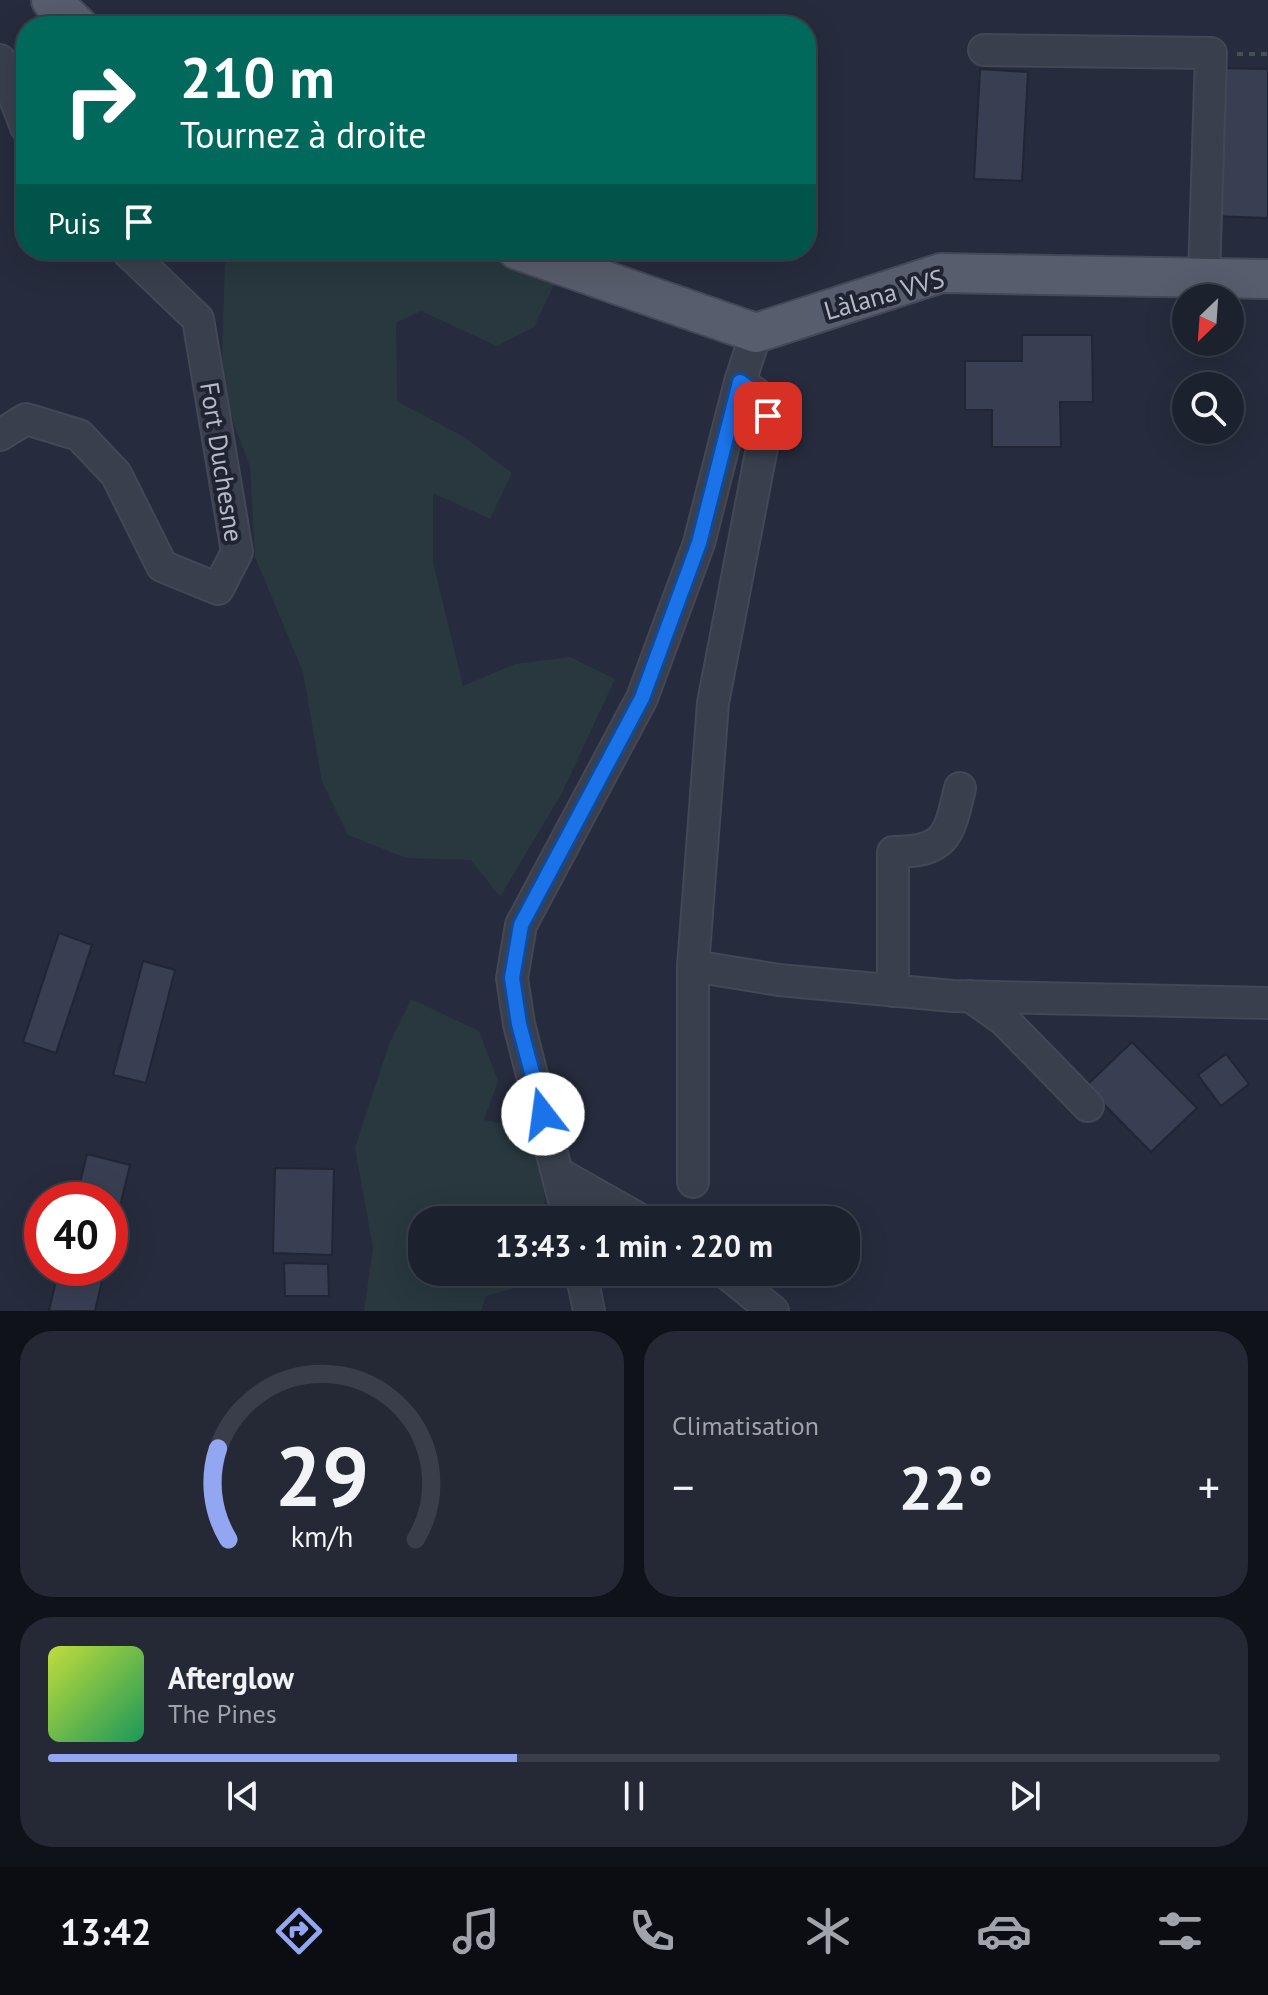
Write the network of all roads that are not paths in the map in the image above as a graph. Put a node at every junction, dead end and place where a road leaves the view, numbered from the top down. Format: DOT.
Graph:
graph roads {
  1 [pos="51,0"];
  2 [pos="68,16"];
  3 [pos="984,50"];
  4 [pos="0,60"];
  5 [pos="16,101"];
  6 [pos="136,260"];
  7 [pos="546,260"];
  8 [pos="1204,276"];
  9 [pos="1268,279"];
  10 [pos="756,333"];
  11 [pos="740,382"];
  12 [pos="0,435"];
  13 [pos="960,788"];
  14 [pos="693,966"];
  15 [pos="893,991"];
  16 [pos="970,996"];
  17 [pos="1268,1003"];
  18 [pos="1088,1106"];
  19 [pos="558,1173"];
  20 [pos="693,1182"];
  21 [pos="566,1206"];
  22 [pos="616,1206"];
  23 [pos="584,1286"];
  24 [pos="742,1286"];
  25 [pos="589,1311"];
  26 [pos="773,1311"];
  1 -- 2 [label="main road"];
  3 -- 8 [label="street"];
  4 -- 5 [label="street"];
  6 -- 12 [label="street, Fort Duchesne"];
  7 -- 10 [label="main road"];
  8 -- 9 [label="main road, Làlana VVS"];
  8 -- 10 [label="main road, Làlana VVS"];
  10 -- 11 [label="street"];
  11 -- 14 [label="street"];
  11 -- 19 [label="street"];
  13 -- 15 [label="street"];
  14 -- 15 [label="street"];
  14 -- 20 [label="street"];
  15 -- 16 [label="street"];
  16 -- 17 [label="street"];
  16 -- 18 [label="street"];
  19 -- 21 [label="street"];
  19 -- 22 [label="street"];
  23 -- 25 [label="street"];
  24 -- 26 [label="street"];
}
